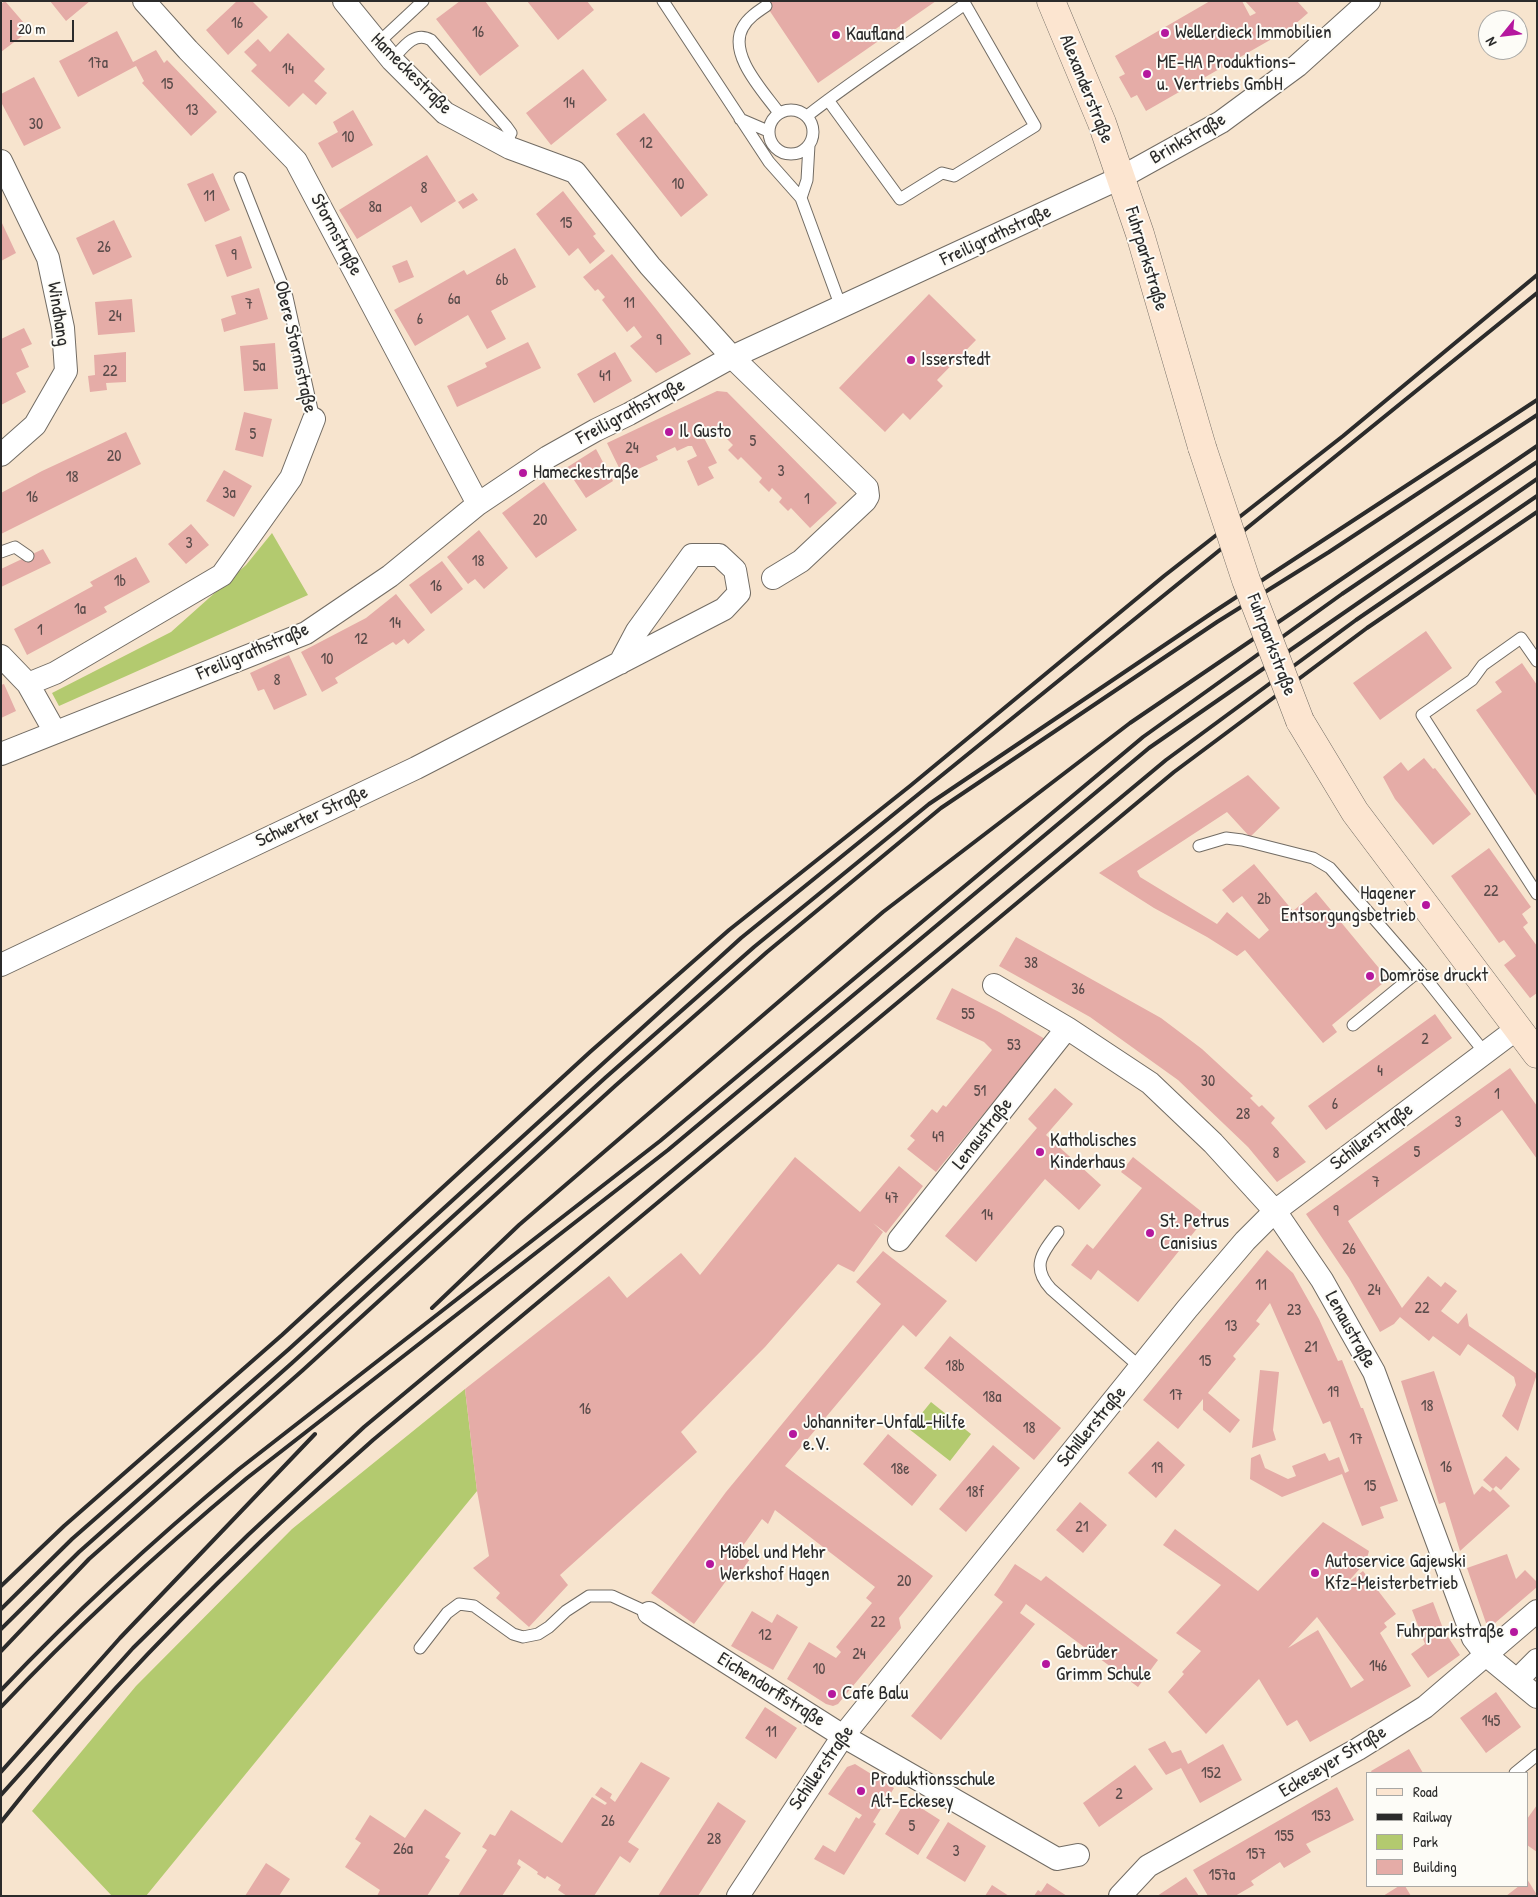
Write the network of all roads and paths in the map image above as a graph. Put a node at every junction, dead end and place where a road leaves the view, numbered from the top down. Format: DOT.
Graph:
graph roads {
  1 [pos="144,1"];
  2 [pos="344,1"];
  3 [pos="423,1"];
  4 [pos="663,1"];
  5 [pos="1051,1"];
  6 [pos="1369,1"];
  7 [pos="766,6"];
  8 [pos="385,52"];
  9 [pos="828,100"];
  10 [pos="779,113"];
  11 [pos="807,116"];
  12 [pos="740,119"];
  13 [pos="768,131"];
  14 [pos="810,145"];
  15 [pos="505,146"];
  16 [pos="776,150"];
  17 [pos="1,161"];
  18 [pos="770,162"];
  19 [pos="240,178"];
  20 [pos="1120,178"];
  21 [pos="801,198"];
  22 [pos="840,307"];
  23 [pos="732,357"];
  24 [pos="314,419"];
  25 [pos="1,455"];
  26 [pos="478,504"];
  27 [pos="1,552"];
  28 [pos="28,556"];
  29 [pos="773,578"];
  30 [pos="1,656"];
  31 [pos="1537,661"];
  32 [pos="620,663"];
  33 [pos="28,684"];
  34 [pos="55,732"];
  35 [pos="1,754"];
  36 [pos="1199,846"];
  37 [pos="1537,894"];
  38 [pos="1,965"];
  39 [pos="1423,975"];
  40 [pos="994,985"];
  41 [pos="1353,1025"];
  42 [pos="1066,1028"];
  43 [pos="1518,1028"];
  44 [pos="1485,1053"];
  45 [pos="1537,1054"];
  46 [pos="1275,1211"];
  47 [pos="1058,1232"];
  48 [pos="899,1240"];
  49 [pos="1140,1366"];
  50 [pos="1537,1611"];
  51 [pos="648,1613"];
  52 [pos="420,1648"];
  53 [pos="1486,1655"];
  54 [pos="1537,1660"];
  55 [pos="1517,1680"];
  56 [pos="1537,1697"];
  57 [pos="843,1736"];
  58 [pos="1537,1755"];
  59 [pos="1517,1772"];
  60 [pos="1078,1855"];
  61 [pos="738,1896"];
  62 [pos="1120,1896"];
  1 -- 26 [label="street, Stormstraße"];
  2 -- 8 [label="street, Hameckestraße"];
  3 -- 8 [label="lane"];
  4 -- 12 [label="lane"];
  5 -- 20 [label="main road, Alexanderstraße"];
  6 -- 20 [label="street, Brinkstraße"];
  7 -- 10 [label="lane"];
  8 -- 15 [label="street, Hameckestraße"];
  8 -- 15 [label="lane"];
  9 -- 9 [label="lane"];
  9 -- 11 [label="lane"];
  10 -- 11 [label="lane"];
  10 -- 13 [label="lane"];
  11 -- 14 [label="lane"];
  12 -- 13 [label="lane"];
  12 -- 18 [label="lane"];
  13 -- 16 [label="lane"];
  14 -- 16 [label="lane"];
  14 -- 21 [label="lane"];
  15 -- 23 [label="street, Hameckestraße"];
  16 -- 18 [label="lane"];
  17 -- 25 [label="street, Windhang"];
  18 -- 21 [label="lane"];
  19 -- 24 [label="lane, Obere Stormstraße"];
  20 -- 22 [label="street, Freiligrathstraße"];
  20 -- 43 [label="main road, Fuhrparkstraße, bridge"];
  21 -- 22 [label="lane"];
  22 -- 23 [label="street, Freiligrathstraße"];
  23 -- 26 [label="street, Freiligrathstraße"];
  23 -- 29 [label="street, Hameckestraße"];
  24 -- 33 [label="street, Obere Stormstraße"];
  26 -- 34 [label="street, Freiligrathstraße"];
  27 -- 28 [label="lane"];
  30 -- 33 [label="street"];
  31 -- 37 [label="lane"];
  32 -- 32 [label="street, Schwerter Straße"];
  32 -- 38 [label="street, Schwerter Straße"];
  33 -- 34 [label="street"];
  34 -- 35 [label="street, Freiligrathstraße"];
  36 -- 39 [label="lane"];
  39 -- 41 [label="lane"];
  39 -- 44 [label="lane"];
  40 -- 42 [label="street, Lenaustraße"];
  42 -- 46 [label="street, Lenaustraße"];
  42 -- 48 [label="street, Lenaustraße"];
  43 -- 44 [label="street, Schillerstraße"];
  43 -- 45 [label="main road, Fuhrparkstraße"];
  44 -- 46 [label="street, Schillerstraße"];
  46 -- 49 [label="street, Schillerstraße"];
  46 -- 53 [label="street, Lenaustraße"];
  47 -- 49 [label="lane"];
  49 -- 57 [label="street, Schillerstraße"];
  50 -- 53 [label="street, Eckeseyer Straße"];
  51 -- 52 [label="lane"];
  51 -- 57 [label="street, Eichendorffstraße"];
  53 -- 55 [label="street, Lenaustraße"];
  53 -- 62 [label="street, Eckeseyer Straße"];
  54 -- 55 [label="street"];
  55 -- 56 [label="street, Lenaustraße"];
  57 -- 60 [label="street, Eichendorffstraße"];
  57 -- 61 [label="street, Schillerstraße"];
  58 -- 59 [label="lane"];
}
